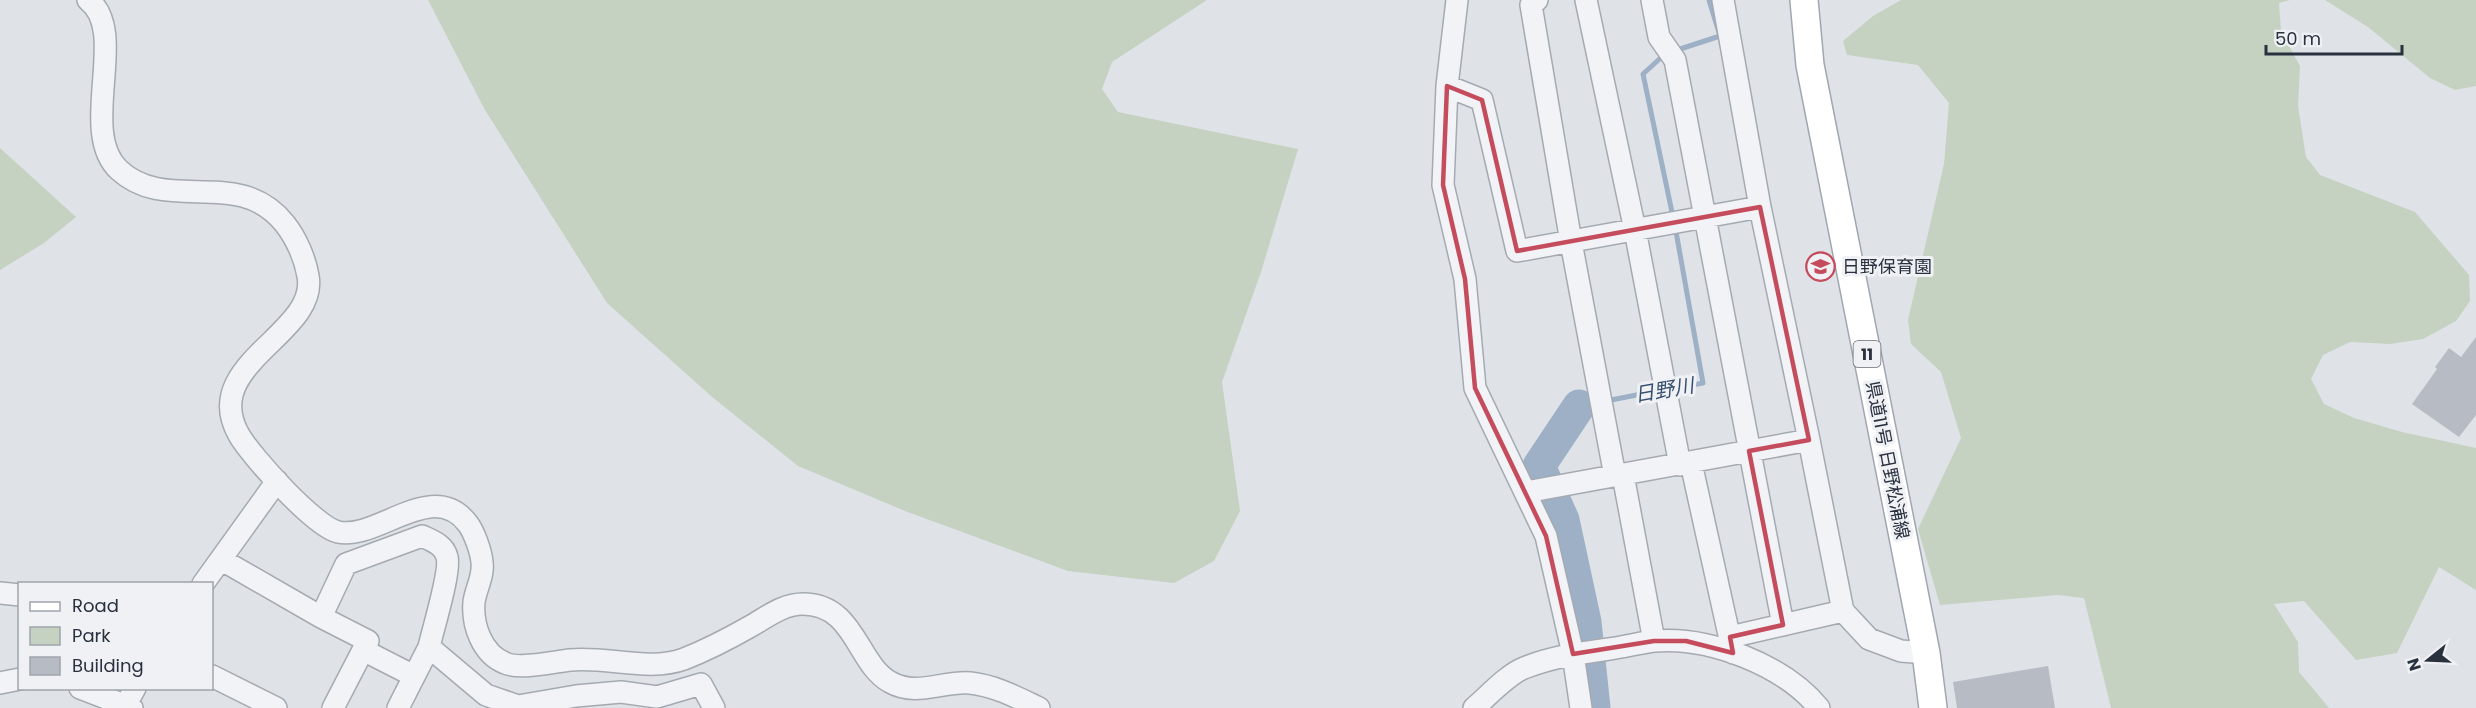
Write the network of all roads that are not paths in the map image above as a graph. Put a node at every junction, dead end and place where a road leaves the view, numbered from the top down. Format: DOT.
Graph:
graph roads {
  1 [pos="88,0"];
  2 [pos="1456,0"];
  3 [pos="1537,0"];
  4 [pos="1586,0"];
  5 [pos="1652,0"];
  6 [pos="1723,0"];
  7 [pos="1804,0"];
  8 [pos="1447,86"];
  9 [pos="1760,207"];
  10 [pos="1706,217"];
  11 [pos="1635,230"];
  12 [pos="1571,243"];
  13 [pos="1809,440"];
  14 [pos="1749,452"];
  15 [pos="1686,464"];
  16 [pos="1619,476"];
  17 [pos="277,481"];
  18 [pos="1526,492"];
  19 [pos="222,560"];
  20 [pos="205,582"];
  21 [pos="0,593"];
  22 [pos="18,595"];
  23 [pos="1843,611"];
  24 [pos="321,616"];
  25 [pos="1783,625"];
  26 [pos="1654,641"];
  27 [pos="1732,645"];
  28 [pos="429,647"];
  29 [pos="363,650"];
  30 [pos="1926,653"];
  31 [pos="1573,654"];
  32 [pos="213,676"];
  33 [pos="414,676"];
  34 [pos="18,679"];
  35 [pos="0,683"];
  36 [pos="87,690"];
  37 [pos="598,701"];
  38 [pos="129,702"];
  39 [pos="534,706"];
  40 [pos="276,708"];
  41 [pos="333,708"];
  42 [pos="398,708"];
  43 [pos="714,708"];
  44 [pos="1039,708"];
  45 [pos="1474,708"];
  46 [pos="1581,708"];
  47 [pos="1819,708"];
  48 [pos="1933,708"];
  1 -- 17 [label="street"];
  2 -- 8 [label="street"];
  3 -- 12 [label="street"];
  4 -- 11 [label="street"];
  5 -- 10 [label="street"];
  6 -- 9 [label="street"];
  7 -- 30 [label="main road, 県道11号 日野松浦線 / 11"];
  8 -- 12 [label="street"];
  8 -- 18 [label="street"];
  9 -- 10 [label="street"];
  9 -- 13 [label="street"];
  10 -- 11 [label="street"];
  10 -- 14 [label="street"];
  11 -- 12 [label="street"];
  11 -- 15 [label="street"];
  12 -- 16 [label="street"];
  13 -- 14 [label="street"];
  13 -- 23 [label="street"];
  14 -- 15 [label="street"];
  14 -- 25 [label="street"];
  15 -- 16 [label="street"];
  15 -- 27 [label="street"];
  16 -- 18 [label="street"];
  16 -- 26 [label="street"];
  17 -- 19 [label="street"];
  17 -- 44 [label="street"];
  18 -- 31 [label="street"];
  19 -- 20 [label="street"];
  19 -- 24 [label="street"];
  21 -- 22 [label="street"];
  23 -- 25 [label="street"];
  23 -- 30 [label="street"];
  24 -- 28 [label="street"];
  24 -- 29 [label="street"];
  25 -- 27 [label="street"];
  26 -- 27 [label="street"];
  26 -- 31 [label="street"];
  27 -- 47 [label="street"];
  28 -- 33 [label="street"];
  28 -- 39 [label="street"];
  29 -- 33 [label="street"];
  29 -- 41 [label="street"];
  30 -- 48 [label="main road, 県道11号 日野松浦線 / 11"];
  31 -- 45 [label="street"];
  31 -- 46 [label="street"];
  32 -- 40 [label="street"];
  33 -- 42 [label="street"];
  34 -- 35 [label="street"];
  36 -- 38 [label="street"];
  37 -- 39 [label="street"];
  37 -- 43 [label="street"];
}
